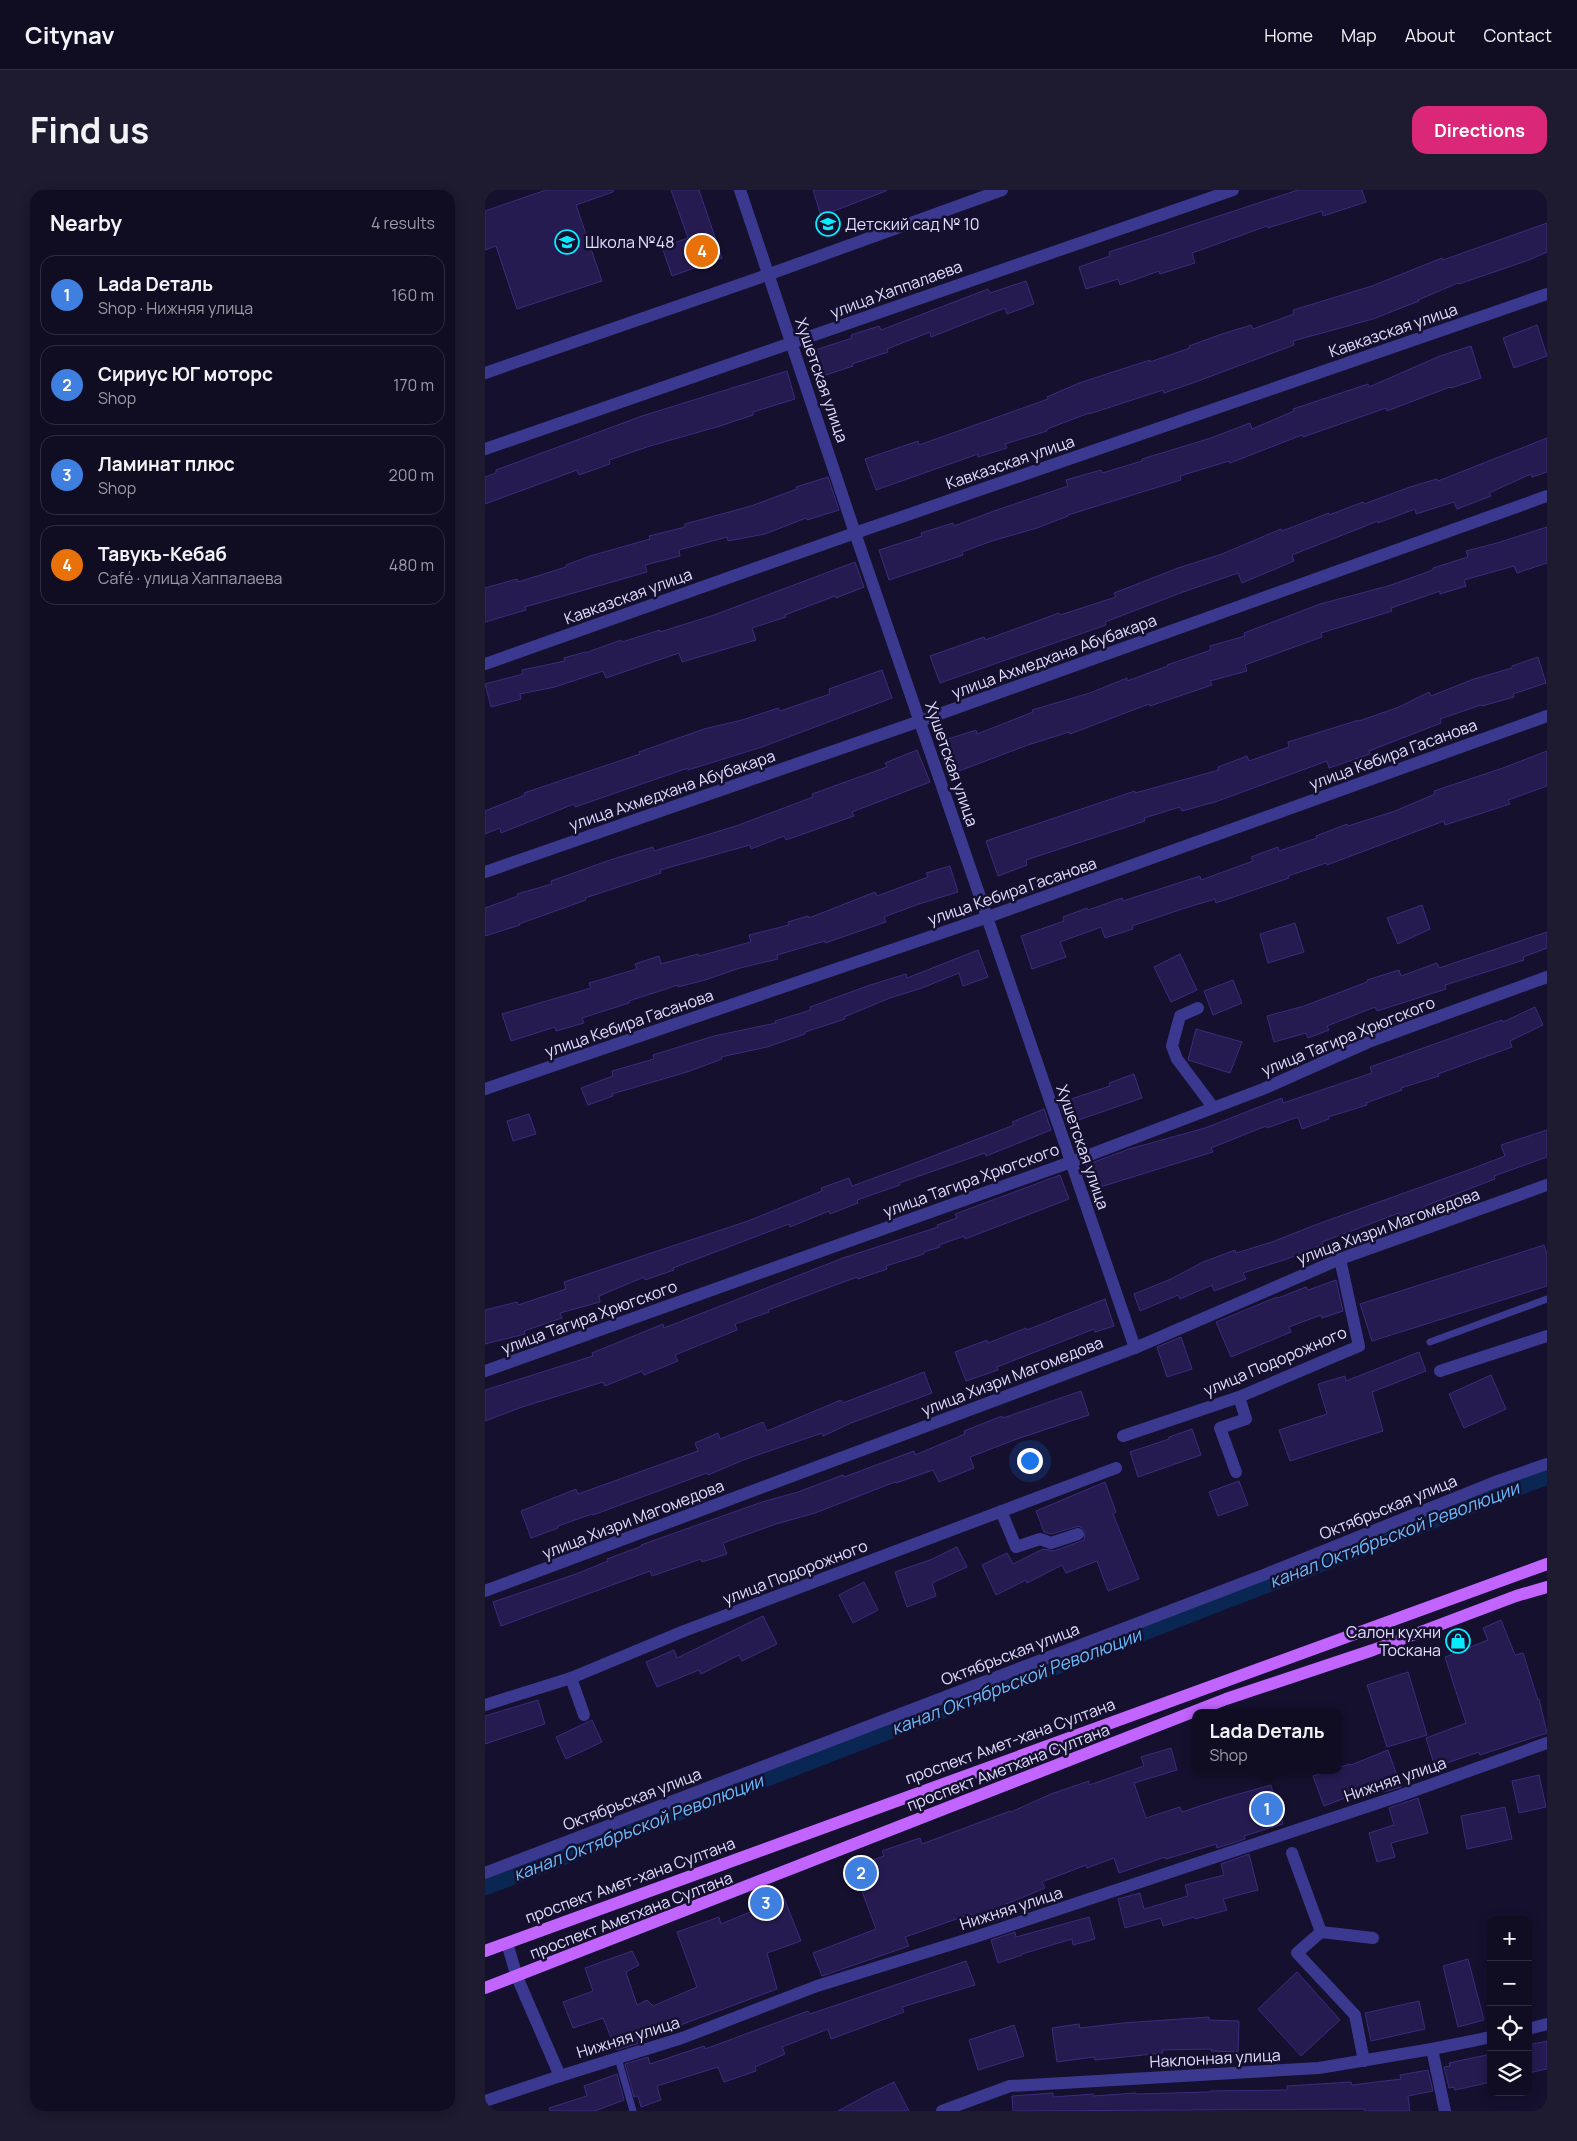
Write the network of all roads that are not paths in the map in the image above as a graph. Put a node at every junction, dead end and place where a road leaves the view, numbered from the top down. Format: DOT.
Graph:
graph roads {
  1 [pos="740,190"];
  2 [pos="1002,190"];
  3 [pos="1233,190"];
  4 [pos="767,275"];
  5 [pos="1547,294"];
  6 [pos="793,343"];
  7 [pos="485,373"];
  8 [pos="485,449"];
  9 [pos="1547,496"];
  10 [pos="855,533"];
  11 [pos="485,664"];
  12 [pos="1547,716"];
  13 [pos="920,721"];
  14 [pos="485,872"];
  15 [pos="988,918"];
  16 [pos="1547,977"];
  17 [pos="1198,1008"];
  18 [pos="485,1089"];
  19 [pos="1213,1107"];
  20 [pos="1071,1162"];
  21 [pos="1547,1185"];
  22 [pos="1340,1259"];
  23 [pos="1547,1300"];
  24 [pos="1547,1336"];
  25 [pos="1430,1342"];
  26 [pos="1135,1348"];
  27 [pos="485,1371"];
  28 [pos="1440,1371"];
  29 [pos="1239,1397"];
  30 [pos="1123,1436"];
  31 [pos="1547,1464"];
  32 [pos="1116,1468"];
  33 [pos="1236,1472"];
  34 [pos="1001,1511"];
  35 [pos="1078,1534"];
  36 [pos="1547,1564"];
  37 [pos="1547,1587"];
  38 [pos="485,1591"];
  39 [pos="571,1678"];
  40 [pos="485,1705"];
  41 [pos="1200,1709"];
  42 [pos="1192,1712"];
  43 [pos="584,1716"];
  44 [pos="1547,1743"];
  45 [pos="1292,1852"];
  46 [pos="485,1873"];
  47 [pos="1321,1932"];
  48 [pos="1373,1938"];
  49 [pos="507,1943"];
  50 [pos="485,1951"];
  51 [pos="517,1977"];
  52 [pos="485,1988"];
  53 [pos="1547,2024"];
  54 [pos="1532,2027"];
  55 [pos="1487,2038"];
  56 [pos="1432,2050"];
  57 [pos="618,2058"];
  58 [pos="1364,2060"];
  59 [pos="561,2076"];
  60 [pos="485,2101"];
  61 [pos="633,2111"];
  62 [pos="942,2111"];
  63 [pos="1445,2111"];
  1 -- 4 [label="street, Хушетская улица"];
  2 -- 4 [label="street"];
  3 -- 6 [label="street, улица Хаппалаева"];
  4 -- 6 [label="street, Хушетская улица"];
  4 -- 7 [label="street"];
  5 -- 10 [label="street, Кавказская улица"];
  6 -- 8 [label="street, улица Хаппалаева"];
  6 -- 10 [label="street, Хушетская улица"];
  9 -- 13 [label="street, улица Ахмедхана Абубакара"];
  10 -- 11 [label="street, Кавказская улица"];
  10 -- 13 [label="street, Хушетская улица"];
  12 -- 15 [label="street, улица Кебира Гасанова"];
  13 -- 14 [label="street, улица Ахмедхана Абубакара"];
  13 -- 15 [label="street, Хушетская улица"];
  15 -- 18 [label="street, улица Кебира Гасанова"];
  15 -- 20 [label="street, Хушетская улица"];
  16 -- 19 [label="street, улица Тагира Хрюгского"];
  17 -- 19 [label="street"];
  19 -- 20 [label="street, улица Тагира Хрюгского"];
  20 -- 26 [label="street, Хушетская улица"];
  20 -- 27 [label="street, улица Тагира Хрюгского"];
  21 -- 22 [label="street, улица Хизри Магомедова"];
  22 -- 26 [label="street, улица Хизри Магомедова"];
  22 -- 29 [label="street, улица Подорожного"];
  23 -- 25 [label="lane"];
  24 -- 28 [label="street"];
  26 -- 38 [label="street, улица Хизри Магомедова"];
  29 -- 30 [label="street, улица Подорожного"];
  29 -- 33 [label="street"];
  31 -- 46 [label="street, Октябрьская улица"];
  32 -- 34 [label="street, улица Подорожного"];
  34 -- 35 [label="street"];
  34 -- 39 [label="street, улица Подорожного"];
  36 -- 49 [label="main road, проспект Амет-хана Султана"];
  37 -- 41 [label="main road, проспект Аметхана Султана"];
  39 -- 40 [label="street, улица Подорожного"];
  39 -- 43 [label="street"];
  42 -- 51 [label="main road, проспект Аметхана Султана"];
  44 -- 57 [label="street, Нижняя улица"];
  45 -- 47 [label="street"];
  47 -- 48 [label="street"];
  47 -- 58 [label="street"];
  49 -- 50 [label="main road, проспект Амет-хана Султана"];
  49 -- 51 [label="street"];
  51 -- 52 [label="main road, проспект Аметхана Султана"];
  51 -- 59 [label="street"];
  53 -- 54 [label="street"];
  55 -- 56 [label="street, Наклонная улица"];
  56 -- 58 [label="street, Наклонная улица"];
  56 -- 63 [label="street"];
  57 -- 59 [label="street, Нижняя улица"];
  57 -- 61 [label="lane"];
  58 -- 62 [label="street, Наклонная улица"];
  59 -- 60 [label="street, Нижняя улица"];
}
